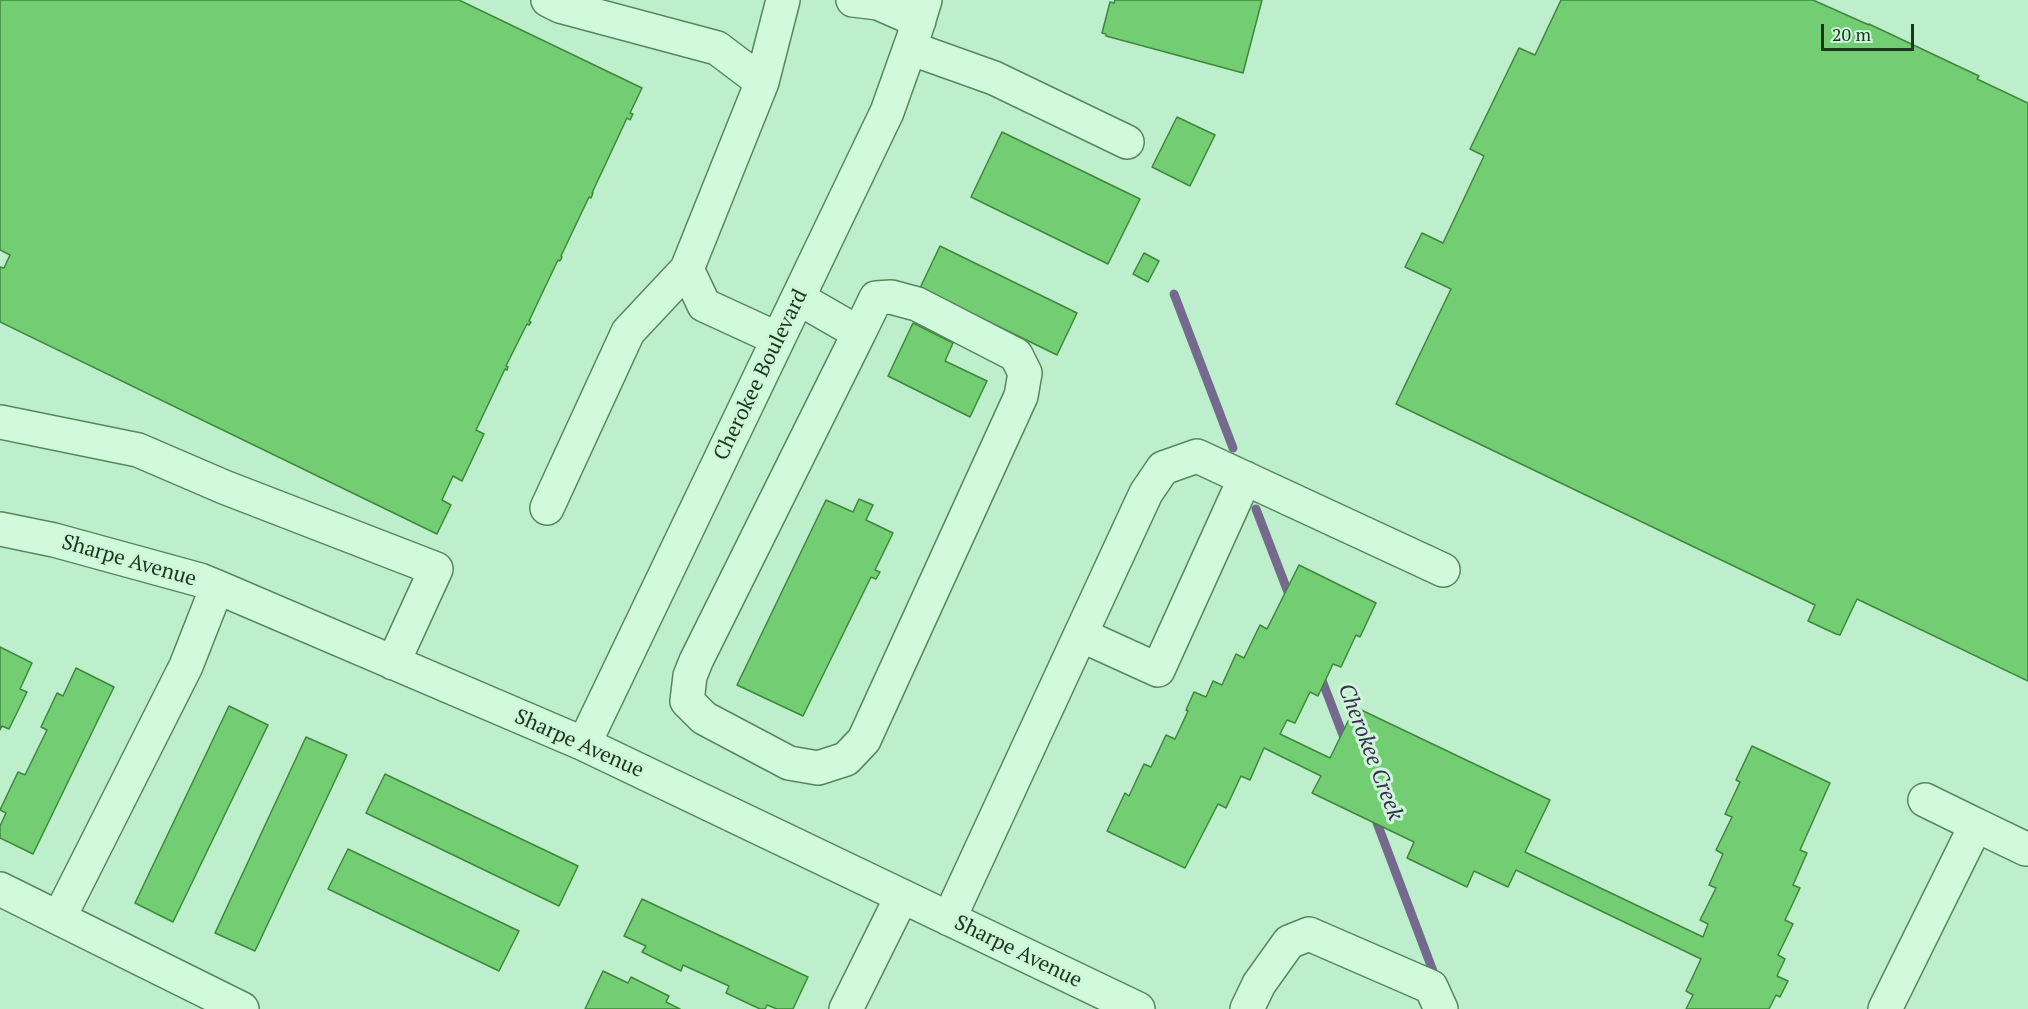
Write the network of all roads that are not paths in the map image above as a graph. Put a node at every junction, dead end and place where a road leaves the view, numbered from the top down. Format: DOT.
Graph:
graph roads {
  1 [pos="548,0"];
  2 [pos="783,0"];
  3 [pos="853,0"];
  4 [pos="918,23"];
  5 [pos="762,82"];
  6 [pos="1127,142"];
  7 [pos="687,269"];
  8 [pos="798,298"];
  9 [pos="859,333"];
  10 [pos="778,339"];
  11 [pos="0,422"];
  12 [pos="1245,478"];
  13 [pos="547,508"];
  14 [pos="0,529"];
  15 [pos="1443,570"];
  16 [pos="217,587"];
  17 [pos="1081,635"];
  18 [pos="393,663"];
  19 [pos="584,744"];
  20 [pos="1925,800"];
  21 [pos="1977,825"];
  22 [pos="2026,849"];
  23 [pos="0,889"];
  24 [pos="902,897"];
  25 [pos="60,918"];
  26 [pos="950,919"];
  27 [pos="242,1009"];
  28 [pos="846,1009"];
  29 [pos="1138,1009"];
  30 [pos="1247,1009"];
  31 [pos="1441,1009"];
  32 [pos="1885,1009"];
  1 -- 5 [label="street"];
  2 -- 5 [label="street"];
  3 -- 4 [label="street"];
  4 -- 6 [label="street"];
  4 -- 8 [label="street, Cherokee Boulevard"];
  5 -- 7 [label="street"];
  7 -- 10 [label="street"];
  7 -- 13 [label="street"];
  8 -- 9 [label="street"];
  8 -- 10 [label="street, Cherokee Boulevard"];
  9 -- 9 [label="street"];
  10 -- 19 [label="street, Cherokee Boulevard"];
  11 -- 18 [label="street"];
  12 -- 15 [label="street"];
  12 -- 17 [label="street"];
  12 -- 17 [label="street"];
  14 -- 16 [label="street, Sharpe Avenue"];
  16 -- 18 [label="street, Sharpe Avenue"];
  16 -- 25 [label="street"];
  17 -- 26 [label="street"];
  18 -- 19 [label="street, Sharpe Avenue"];
  19 -- 24 [label="street, Sharpe Avenue"];
  20 -- 21 [label="street"];
  21 -- 22 [label="street"];
  21 -- 32 [label="street"];
  23 -- 25 [label="street"];
  24 -- 26 [label="street, Sharpe Avenue"];
  24 -- 28 [label="street"];
  25 -- 27 [label="street"];
  26 -- 29 [label="street, Sharpe Avenue"];
  30 -- 31 [label="street"];
}
